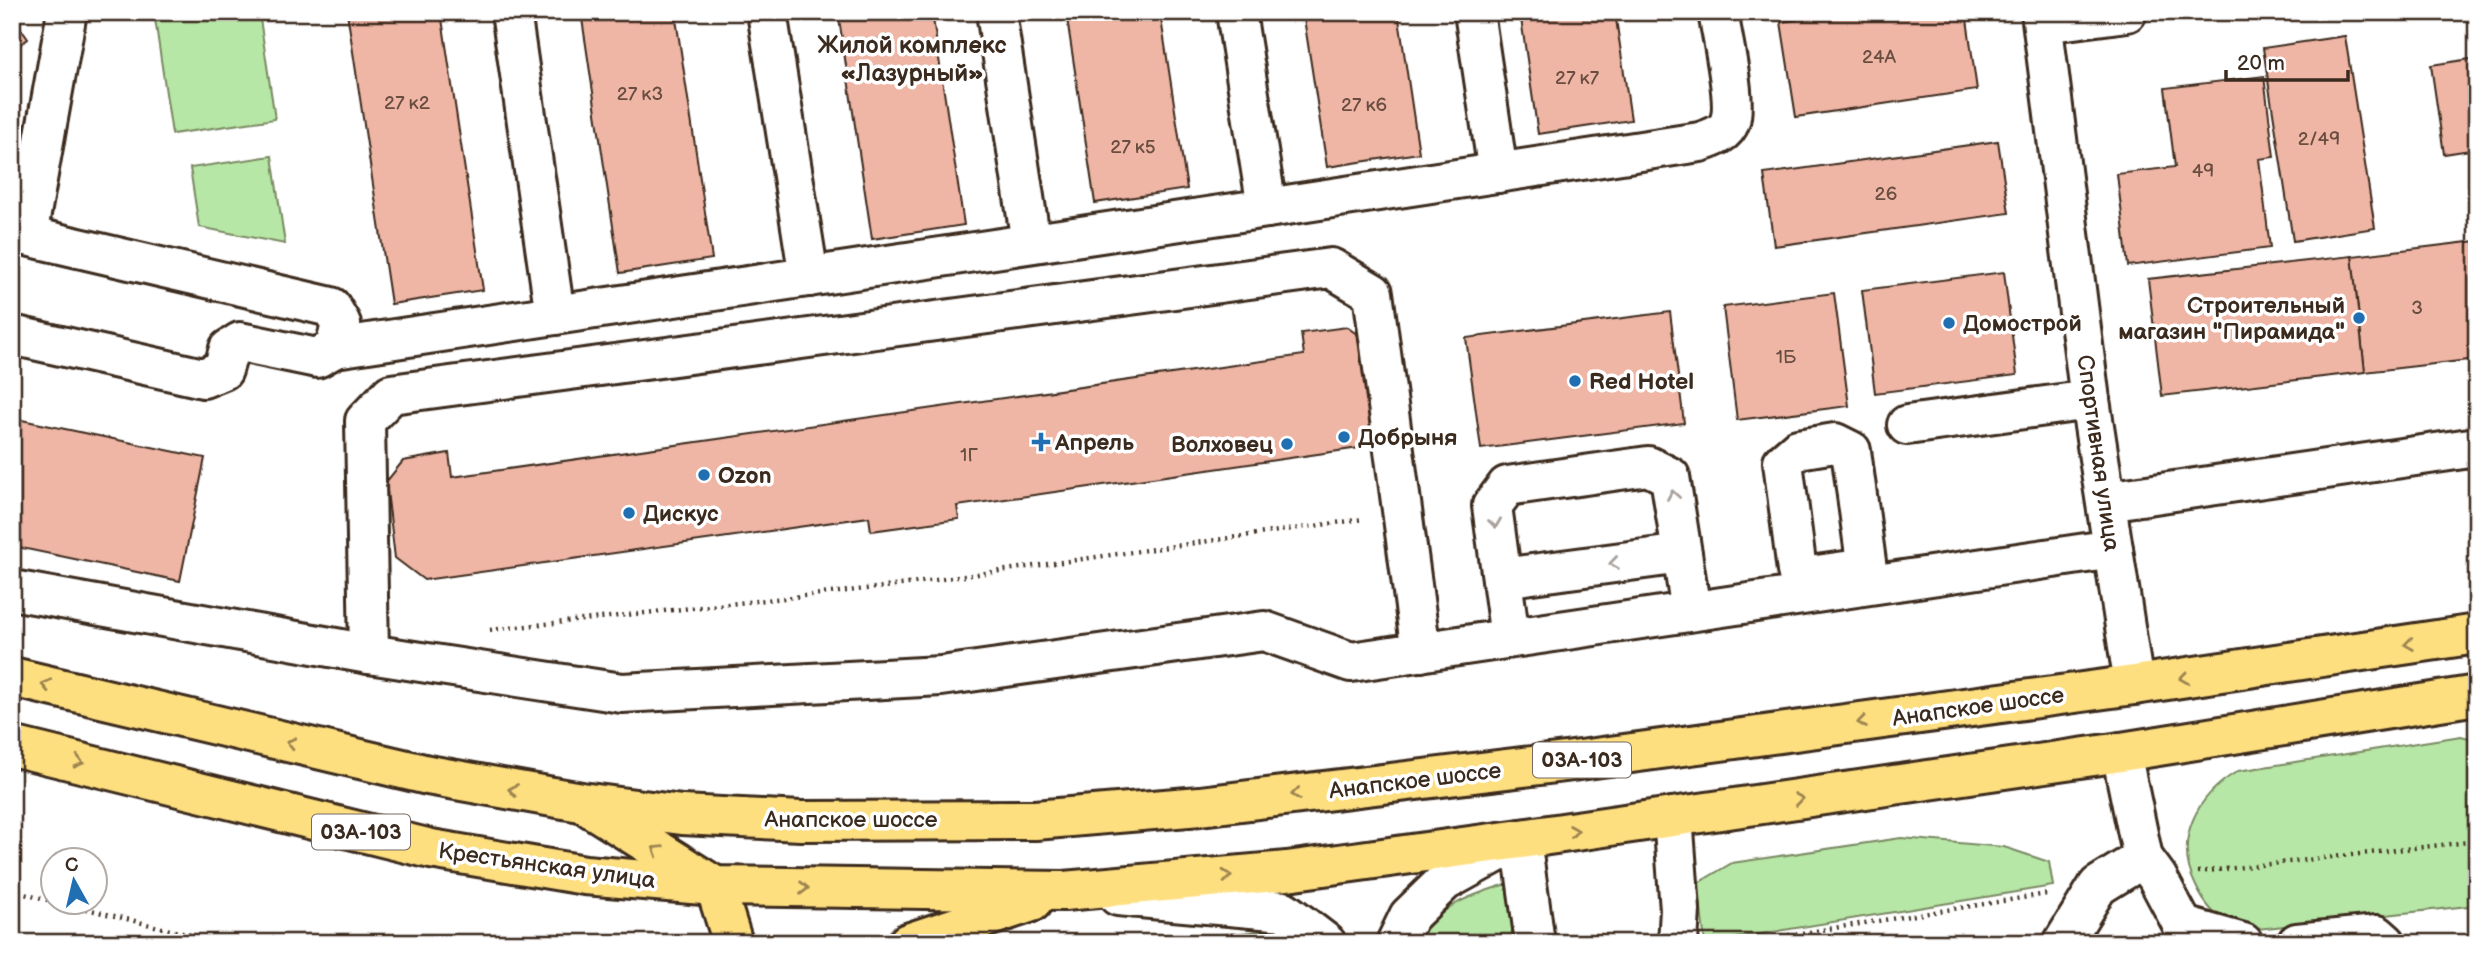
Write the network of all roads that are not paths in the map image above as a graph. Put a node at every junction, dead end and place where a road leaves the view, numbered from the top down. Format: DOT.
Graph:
graph roads {
  1 [pos="67,12"];
  2 [pos="511,12"];
  3 [pos="767,12"];
  4 [pos="996,12"];
  5 [pos="1236,12"];
  6 [pos="1474,12"];
  7 [pos="1718,12"];
  8 [pos="2127,12"];
  9 [pos="2042,18"];
  10 [pos="25,169"];
  11 [pos="1498,173"];
  12 [pos="1267,208"];
  13 [pos="1031,243"];
  14 [pos="809,277"];
  15 [pos="555,315"];
  16 [pos="12,335"];
  17 [pos="335,348"];
  18 [pos="2090,400"];
  19 [pos="1907,425"];
  20 [pos="2477,447"];
  21 [pos="2106,501"];
  22 [pos="2113,549"];
  23 [pos="1682,554"];
  24 [pos="1502,578"];
  25 [pos="12,590"];
  26 [pos="1691,611"];
  27 [pos="2477,634"];
  28 [pos="1510,638"];
  29 [pos="1421,652"];
  30 [pos="369,654"];
  31 [pos="12,677"];
  32 [pos="2134,685"];
  33 [pos="2477,695"];
  34 [pos="12,746"];
  35 [pos="2121,752"];
  36 [pos="581,802"];
  37 [pos="1673,817"];
  38 [pos="1521,839"];
  39 [pos="2143,858"];
  40 [pos="715,886"];
  41 [pos="1064,891"];
  42 [pos="2189,934"];
  43 [pos="733,943"];
  44 [pos="908,943"];
  45 [pos="1326,943"];
  46 [pos="1396,943"];
  47 [pos="1535,943"];
  48 [pos="1678,943"];
  49 [pos="2063,943"];
  50 [pos="2243,943"];
  51 [pos="2297,943"];
  52 [pos="2386,943"];
  1 -- 10 [label="street"];
  2 -- 15 [label="street"];
  3 -- 14 [label="street"];
  4 -- 13 [label="street"];
  5 -- 12 [label="street"];
  6 -- 11 [label="street"];
  7 -- 11 [label="street"];
  8 -- 9 [label="street"];
  9 -- 18 [label="street, Спортивная улица"];
  10 -- 17 [label="street"];
  11 -- 12 [label="street"];
  12 -- 13 [label="street"];
  13 -- 14 [label="street"];
  14 -- 15 [label="street"];
  15 -- 17 [label="street"];
  16 -- 17 [label="street"];
  18 -- 19 [label="street"];
  18 -- 21 [label="street, Спортивная улица"];
  20 -- 21 [label="street"];
  21 -- 22 [label="street, Спортивная улица"];
  22 -- 26 [label="street"];
  22 -- 32 [label="street, Спортивная улица"];
  23 -- 24 [label="street, one-way"];
  23 -- 24 [label="street, one-way"];
  23 -- 26 [label="street"];
  24 -- 28 [label="street"];
  25 -- 30 [label="street"];
  26 -- 28 [label="street"];
  27 -- 32 [label="main road, Анапское шоссе / 03А-103, one-way"];
  28 -- 29 [label="street"];
  29 -- 30 [label="street"];
  29 -- 30 [label="street"];
  36 -- 31 [label="main road, 03А-103, one-way"];
  32 -- 36 [label="main road, Анапское шоссе / 03А-103, one-way"];
  33 -- 35 [label="main road, 03А-103"];
  34 -- 40 [label="main road, Крестьянская улица / 03А-103, one-way"];
  37 -- 35 [label="main road, 03А-103, one-way"];
  35 -- 39 [label="street"];
  40 -- 36 [label="main road, one-way"];
  38 -- 37 [label="main road, 03А-103, one-way"];
  37 -- 48 [label="street"];
  41 -- 38 [label="main road, 03А-103, one-way"];
  38 -- 46 [label="street"];
  38 -- 47 [label="street"];
  39 -- 42 [label="street"];
  39 -- 49 [label="street"];
  40 -- 41 [label="main road, 03А-103, one-way"];
  40 -- 43 [label="main road"];
  41 -- 44 [label="main road"];
  41 -- 45 [label="street"];
  42 -- 50 [label="street"];
  51 -- 52 [label="street"];
}
